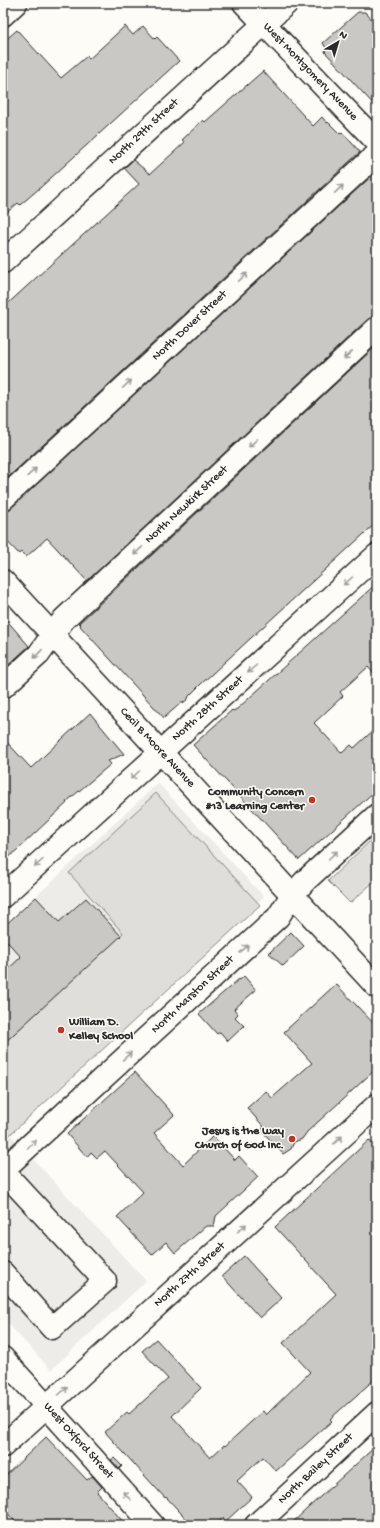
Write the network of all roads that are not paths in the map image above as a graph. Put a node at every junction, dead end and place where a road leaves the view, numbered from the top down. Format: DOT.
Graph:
graph roads {
  1 [pos="16,3"];
  2 [pos="244,3"];
  3 [pos="286,3"];
  4 [pos="3,15"];
  5 [pos="263,23"];
  6 [pos="377,142"];
  7 [pos="377,154"];
  8 [pos="3,262"];
  9 [pos="377,328"];
  10 [pos="3,499"];
  11 [pos="377,555"];
  12 [pos="3,580"];
  13 [pos="53,635"];
  14 [pos="3,687"];
  15 [pos="161,752"];
  16 [pos="377,815"];
  17 [pos="292,895"];
  18 [pos="3,896"];
  19 [pos="377,987"];
  20 [pos="377,1105"];
  21 [pos="3,1171"];
  22 [pos="3,1273"];
  23 [pos="3,1358"];
  24 [pos="47,1406"];
  25 [pos="377,1413"];
  26 [pos="3,1446"];
  27 [pos="153,1525"];
  28 [pos="256,1525"];
  1 -- 4 [label="street"];
  2 -- 5 [label="street, West Montgomery Avenue"];
  3 -- 5 [label="street, North 29th Street"];
  5 -- 6 [label="street, West Montgomery Avenue"];
  5 -- 8 [label="street, North 29th Street"];
  10 -- 7 [label="street, North Dover Street, one-way"];
  9 -- 13 [label="street, North Newkirk Street, one-way"];
  11 -- 15 [label="street, North 28th Street, one-way"];
  12 -- 13 [label="street, Cecil B Moore Avenue"];
  13 -- 14 [label="street, North Newkirk Street, one-way"];
  13 -- 15 [label="street, Cecil B Moore Avenue"];
  15 -- 17 [label="street, Cecil B Moore Avenue"];
  15 -- 18 [label="street, North 28th Street, one-way"];
  17 -- 16 [label="street, North Marston Street, one-way"];
  17 -- 19 [label="street, Cecil B Moore Avenue"];
  21 -- 17 [label="street, North Marston Street, one-way"];
  24 -- 20 [label="street, North 27th Street, one-way"];
  21 -- 22 [label="street"];
  23 -- 24 [label="street, West Oxford Street"];
  24 -- 26 [label="street, North 27th Street"];
  27 -- 24 [label="street, West Oxford Street, one-way"];
  25 -- 28 [label="street, North Bailey Street"];
}
